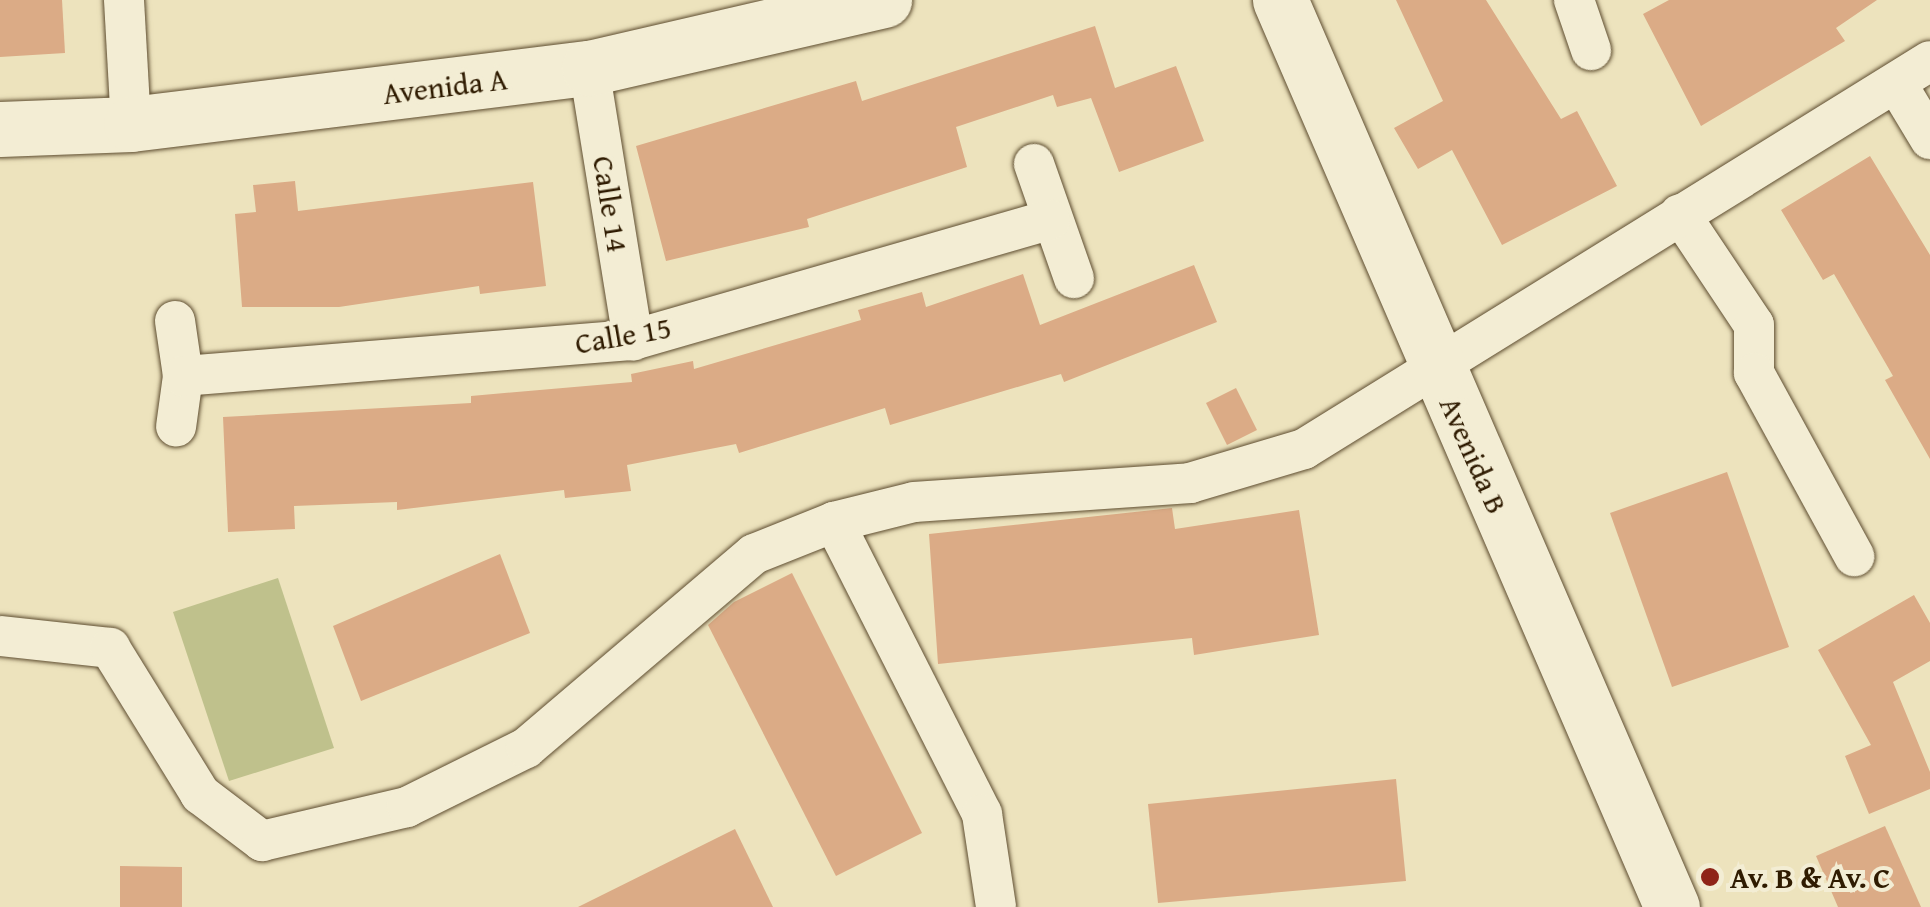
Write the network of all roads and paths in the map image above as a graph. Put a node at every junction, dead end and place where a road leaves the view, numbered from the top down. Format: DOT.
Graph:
graph roads {
  1 [pos="124,0"];
  2 [pos="884,0"];
  3 [pos="1280,0"];
  4 [pos="1574,0"];
  5 [pos="1591,50"];
  6 [pos="1930,60"];
  7 [pos="589,68"];
  8 [pos="1898,86"];
  9 [pos="131,124"];
  10 [pos="0,129"];
  11 [pos="1930,139"];
  12 [pos="1034,164"];
  13 [pos="1680,214"];
  14 [pos="1050,220"];
  15 [pos="1074,278"];
  16 [pos="175,321"];
  17 [pos="633,340"];
  18 [pos="1434,365"];
  19 [pos="183,376"];
  20 [pos="176,426"];
  21 [pos="834,522"];
  22 [pos="1854,556"];
  23 [pos="0,636"];
  24 [pos="996,907"];
  25 [pos="1672,907"];
  1 -- 9 [label="street"];
  2 -- 7 [label="street, Avenida A"];
  3 -- 18 [label="street, Avenida B"];
  4 -- 5 [label="street"];
  6 -- 8 [label="street"];
  7 -- 9 [label="street, Avenida A"];
  7 -- 17 [label="street, Calle 14"];
  8 -- 11 [label="street"];
  8 -- 13 [label="street"];
  9 -- 10 [label="street, Avenida A"];
  12 -- 14 [label="street"];
  13 -- 18 [label="street"];
  13 -- 22 [label="street"];
  14 -- 15 [label="street"];
  14 -- 17 [label="street, Calle 15"];
  16 -- 19 [label="street"];
  17 -- 19 [label="street, Calle 15"];
  18 -- 21 [label="street"];
  18 -- 25 [label="street, Avenida B"];
  19 -- 20 [label="street"];
  21 -- 23 [label="street"];
  21 -- 24 [label="street"];
}
